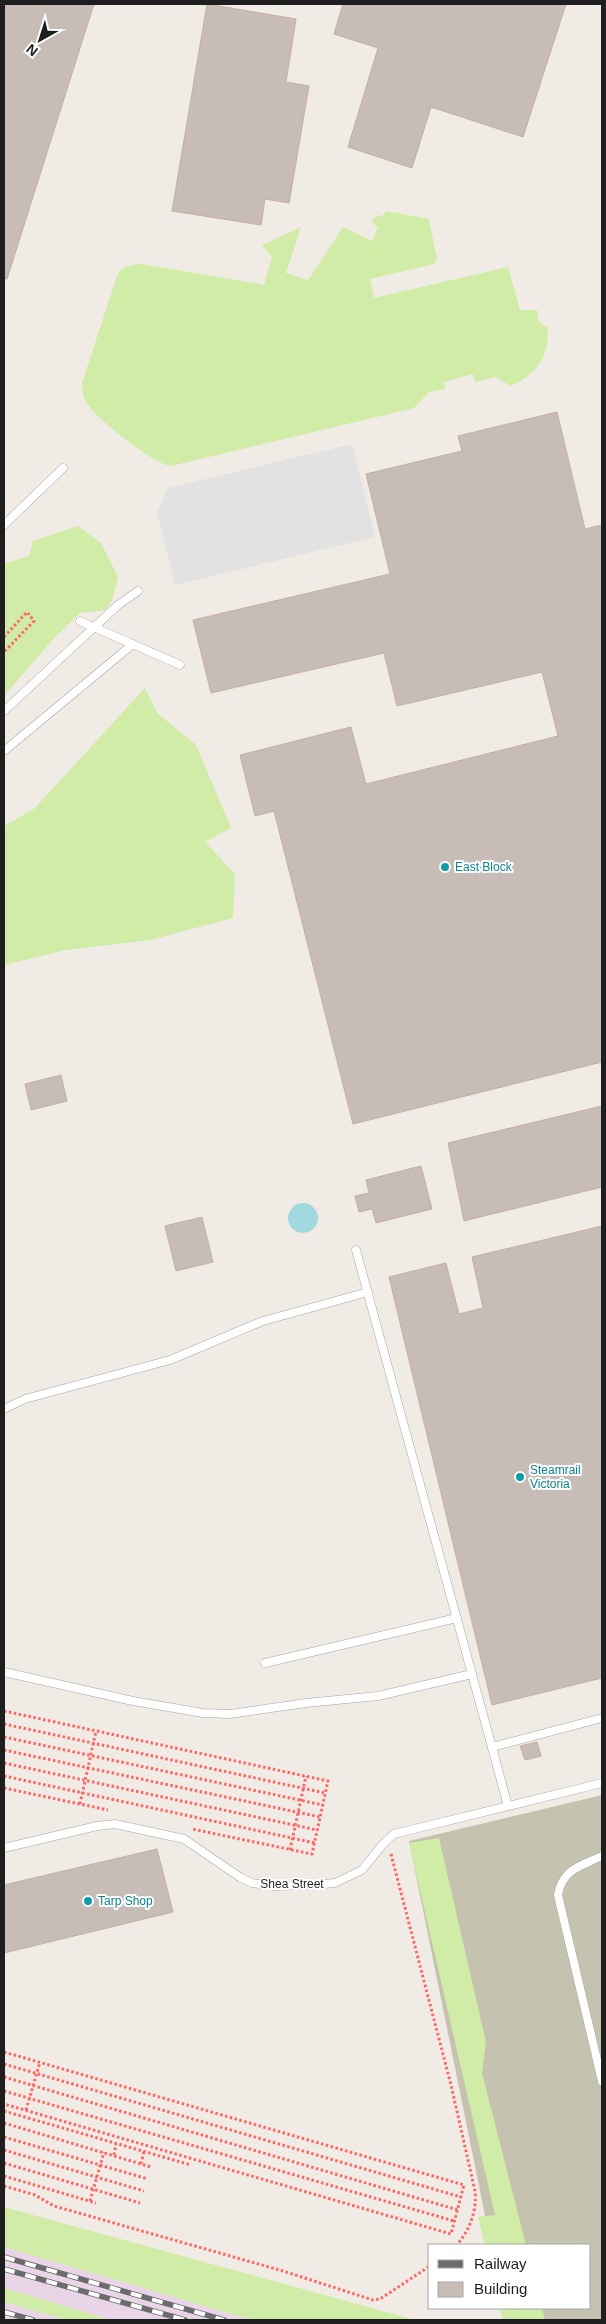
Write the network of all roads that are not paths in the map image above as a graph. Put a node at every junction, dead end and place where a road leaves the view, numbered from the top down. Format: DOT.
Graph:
graph roads {
  1 [pos="63,468"];
  2 [pos="4,524"];
  3 [pos="138,591"];
  4 [pos="80,621"];
  5 [pos="94,627"];
  6 [pos="133,644"];
  7 [pos="180,665"];
  8 [pos="4,711"];
  9 [pos="4,751"];
  10 [pos="356,1250"];
  11 [pos="368,1292"];
  12 [pos="4,1409"];
  13 [pos="457,1618"];
  14 [pos="265,1663"];
  15 [pos="4,1672"];
  16 [pos="472,1674"];
  17 [pos="602,1718"];
  18 [pos="492,1747"];
  19 [pos="602,1783"];
  20 [pos="508,1806"];
  21 [pos="4,1848"];
  22 [pos="602,1856"];
  23 [pos="602,2081"];
  1 -- 2 [label="lane"];
  3 -- 5 [label="lane"];
  4 -- 5 [label="lane"];
  5 -- 6 [label="lane"];
  5 -- 8 [label="lane"];
  6 -- 7 [label="lane"];
  6 -- 9 [label="lane"];
  10 -- 11 [label="lane"];
  11 -- 12 [label="lane"];
  11 -- 13 [label="lane"];
  13 -- 14 [label="lane"];
  13 -- 16 [label="lane"];
  15 -- 16 [label="lane"];
  16 -- 18 [label="lane"];
  17 -- 18 [label="lane"];
  18 -- 20 [label="lane"];
  19 -- 20 [label="lane"];
  20 -- 21 [label="lane, Shea Street"];
  22 -- 23 [label="lane"];
}
